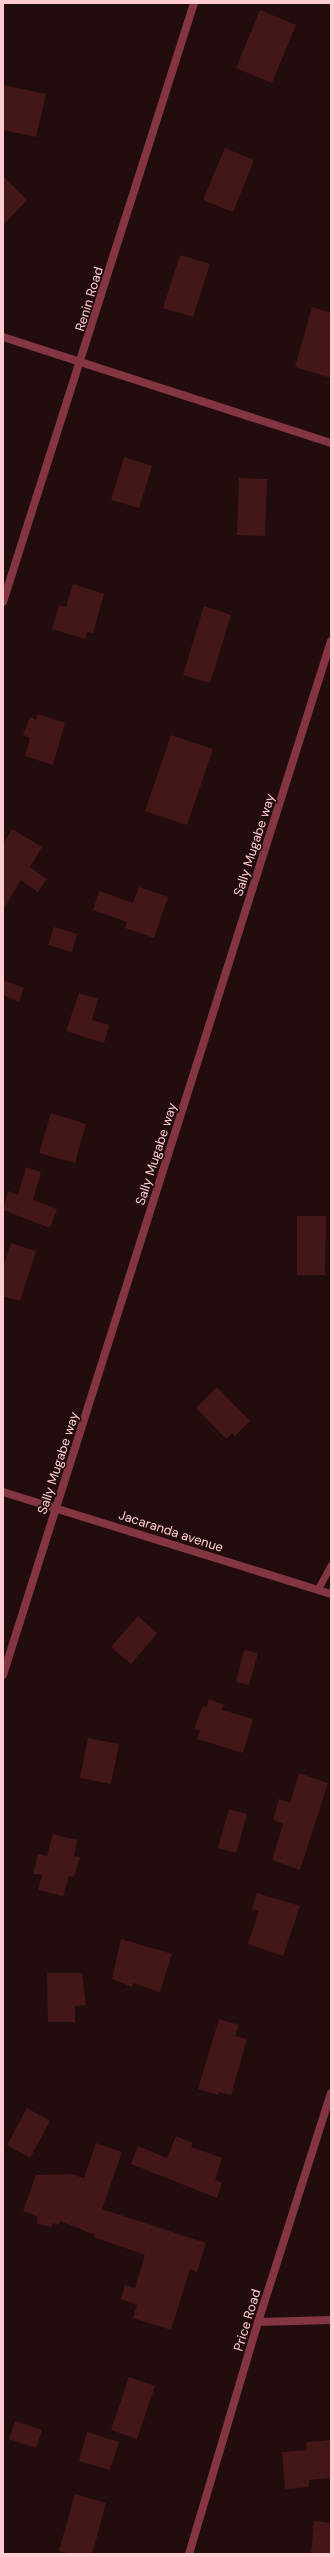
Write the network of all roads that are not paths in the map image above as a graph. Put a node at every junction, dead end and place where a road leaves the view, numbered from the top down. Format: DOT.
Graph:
graph roads {
  1 [pos="194,3"];
  2 [pos="3,337"];
  3 [pos="81,362"];
  4 [pos="331,443"];
  5 [pos="3,602"];
  6 [pos="331,641"];
  7 [pos="3,1492"];
  8 [pos="57,1507"];
  9 [pos="331,1566"];
  10 [pos="318,1590"];
  11 [pos="331,1594"];
  12 [pos="3,1675"];
  13 [pos="331,2093"];
  14 [pos="331,2320"];
  15 [pos="258,2322"];
  16 [pos="189,2554"];
  1 -- 3 [label="street, Renin Road"];
  2 -- 3 [label="street"];
  3 -- 4 [label="street"];
  3 -- 5 [label="street, Renin Road"];
  6 -- 8 [label="street, Sally Mugabe way"];
  7 -- 8 [label="street, Jacaranda avenue"];
  8 -- 10 [label="street, Jacaranda avenue"];
  8 -- 12 [label="street, Sally Mugabe way"];
  9 -- 10 [label="lane"];
  10 -- 11 [label="street, Jacaranda avenue"];
  13 -- 15 [label="street, Price Road"];
  14 -- 15 [label="street"];
  15 -- 16 [label="street, Price Road"];
}
